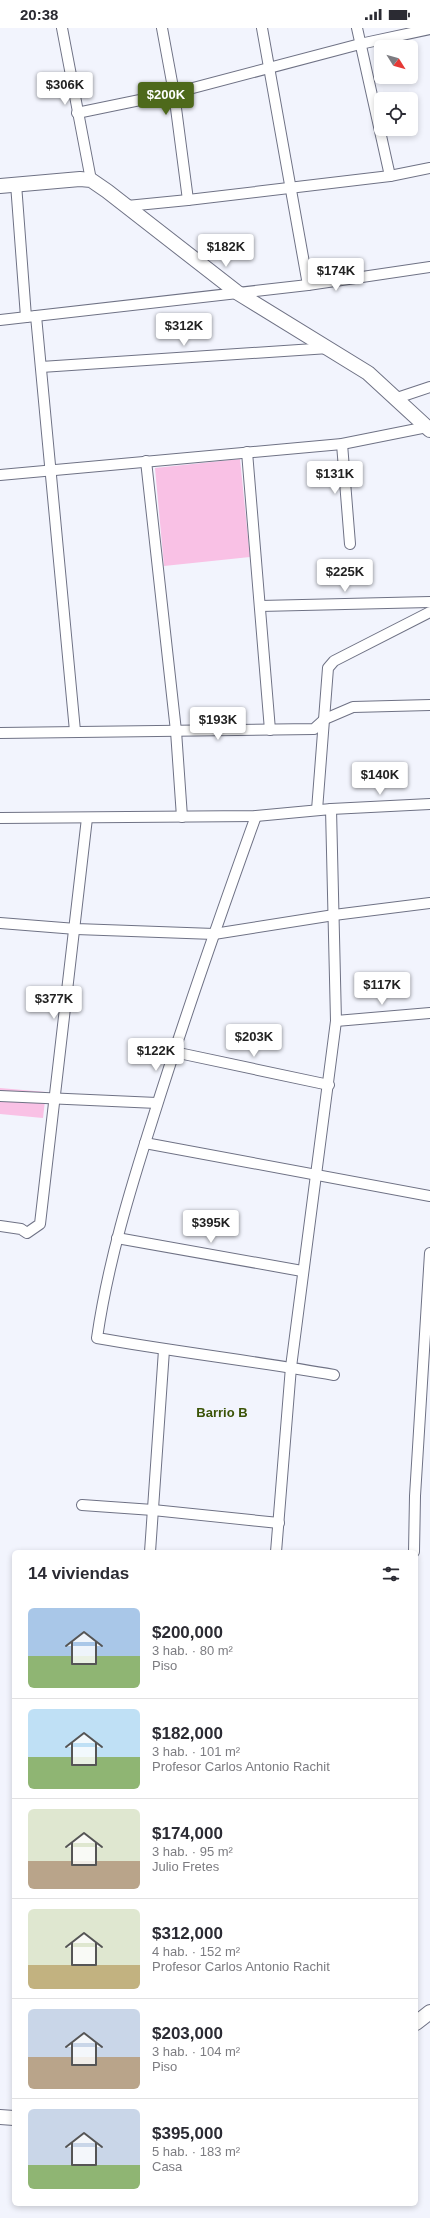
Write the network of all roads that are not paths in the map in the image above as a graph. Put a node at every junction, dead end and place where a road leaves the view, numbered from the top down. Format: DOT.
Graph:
graph roads {
  1 [pos="62,28"];
  2 [pos="162,28"];
  3 [pos="262,28"];
  4 [pos="357,28"];
  5 [pos="430,29"];
  6 [pos="360,44"];
  7 [pos="270,69"];
  8 [pos="174,93"];
  9 [pos="77,113"];
  10 [pos="430,168"];
  11 [pos="390,176"];
  12 [pos="91,180"];
  13 [pos="16,184"];
  14 [pos="0,186"];
  15 [pos="289,188"];
  16 [pos="188,200"];
  17 [pos="127,206"];
  18 [pos="430,267"];
  19 [pos="308,285"];
  20 [pos="238,293"];
  21 [pos="36,316"];
  22 [pos="26,317"];
  23 [pos="0,320"];
  24 [pos="329,348"];
  25 [pos="41,367"];
  26 [pos="430,387"];
  27 [pos="398,398"];
  28 [pos="429,429"];
  29 [pos="342,444"];
  30 [pos="247,452"];
  31 [pos="146,461"];
  32 [pos="51,470"];
  33 [pos="0,475"];
  34 [pos="350,544"];
  35 [pos="430,602"];
  36 [pos="260,606"];
  37 [pos="430,612"];
  38 [pos="430,705"];
  39 [pos="325,719"];
  40 [pos="176,730"];
  41 [pos="270,730"];
  42 [pos="76,731"];
  43 [pos="0,734"];
  44 [pos="430,804"];
  45 [pos="331,809"];
  46 [pos="317,810"];
  47 [pos="256,816"];
  48 [pos="182,817"];
  49 [pos="0,818"];
  50 [pos="88,818"];
  51 [pos="430,903"];
  52 [pos="334,915"];
  53 [pos="0,923"];
  54 [pos="76,930"];
  55 [pos="214,934"];
  56 [pos="430,1013"];
  57 [pos="336,1021"];
  58 [pos="174,1052"];
  59 [pos="329,1085"];
  60 [pos="0,1096"];
  61 [pos="56,1099"];
  62 [pos="158,1103"];
  63 [pos="145,1143"];
  64 [pos="315,1176"];
  65 [pos="430,1196"];
  66 [pos="0,1226"];
  67 [pos="117,1238"];
  68 [pos="430,1253"];
  69 [pos="302,1271"];
  70 [pos="164,1350"];
  71 [pos="291,1367"];
  72 [pos="334,1375"];
  73 [pos="82,1505"];
  74 [pos="153,1510"];
  75 [pos="279,1523"];
  76 [pos="150,1550"];
  77 [pos="276,1550"];
  78 [pos="414,1550"];
  79 [pos="430,2012"];
  80 [pos="418,2021"];
  81 [pos="0,2117"];
  82 [pos="12,2118"];
  1 -- 9 [label="street"];
  2 -- 8 [label="street"];
  3 -- 7 [label="street"];
  4 -- 6 [label="street"];
  5 -- 6 [label="street"];
  6 -- 7 [label="street"];
  6 -- 11 [label="street"];
  7 -- 8 [label="street"];
  7 -- 15 [label="street"];
  8 -- 9 [label="street"];
  8 -- 16 [label="street"];
  9 -- 12 [label="street"];
  10 -- 11 [label="street"];
  11 -- 15 [label="street"];
  12 -- 13 [label="main road"];
  12 -- 17 [label="main road"];
  13 -- 14 [label="main road"];
  13 -- 22 [label="street"];
  15 -- 16 [label="street"];
  15 -- 19 [label="street"];
  16 -- 17 [label="street"];
  17 -- 20 [label="main road"];
  18 -- 19 [label="street"];
  19 -- 20 [label="street"];
  20 -- 21 [label="street"];
  20 -- 24 [label="main road"];
  21 -- 22 [label="street"];
  21 -- 25 [label="street"];
  22 -- 23 [label="street"];
  24 -- 25 [label="street"];
  24 -- 27 [label="main road"];
  25 -- 32 [label="street"];
  26 -- 27 [label="street"];
  27 -- 28 [label="main road"];
  28 -- 29 [label="street"];
  29 -- 30 [label="street"];
  29 -- 34 [label="street"];
  30 -- 31 [label="street"];
  30 -- 36 [label="street"];
  31 -- 32 [label="street"];
  31 -- 40 [label="street"];
  32 -- 33 [label="street"];
  32 -- 42 [label="street"];
  35 -- 36 [label="street"];
  36 -- 41 [label="street"];
  37 -- 39 [label="street"];
  38 -- 39 [label="street"];
  39 -- 41 [label="street"];
  39 -- 46 [label="street"];
  40 -- 41 [label="street"];
  40 -- 42 [label="street"];
  40 -- 48 [label="street"];
  42 -- 43 [label="street"];
  44 -- 45 [label="street"];
  45 -- 46 [label="street"];
  45 -- 52 [label="street"];
  46 -- 47 [label="street"];
  47 -- 48 [label="street"];
  47 -- 55 [label="street"];
  48 -- 50 [label="street"];
  49 -- 50 [label="street"];
  50 -- 54 [label="street"];
  51 -- 52 [label="street"];
  52 -- 55 [label="street"];
  52 -- 57 [label="street"];
  53 -- 54 [label="street"];
  54 -- 55 [label="street"];
  54 -- 61 [label="street"];
  55 -- 58 [label="street"];
  56 -- 57 [label="street"];
  57 -- 59 [label="street"];
  58 -- 59 [label="street"];
  58 -- 62 [label="street"];
  59 -- 64 [label="street"];
  60 -- 61 [label="street"];
  61 -- 62 [label="street"];
  61 -- 66 [label="street"];
  62 -- 63 [label="street"];
  63 -- 64 [label="street"];
  63 -- 67 [label="street"];
  64 -- 65 [label="street"];
  64 -- 69 [label="street"];
  67 -- 69 [label="street"];
  67 -- 70 [label="street"];
  68 -- 78 [label="street"];
  69 -- 71 [label="street"];
  70 -- 71 [label="street"];
  70 -- 74 [label="street"];
  71 -- 72 [label="street"];
  71 -- 75 [label="street"];
  73 -- 74 [label="street"];
  74 -- 75 [label="street"];
  74 -- 76 [label="street"];
  75 -- 77 [label="street"];
  79 -- 80 [label="main road"];
  81 -- 82 [label="main road"];
}
